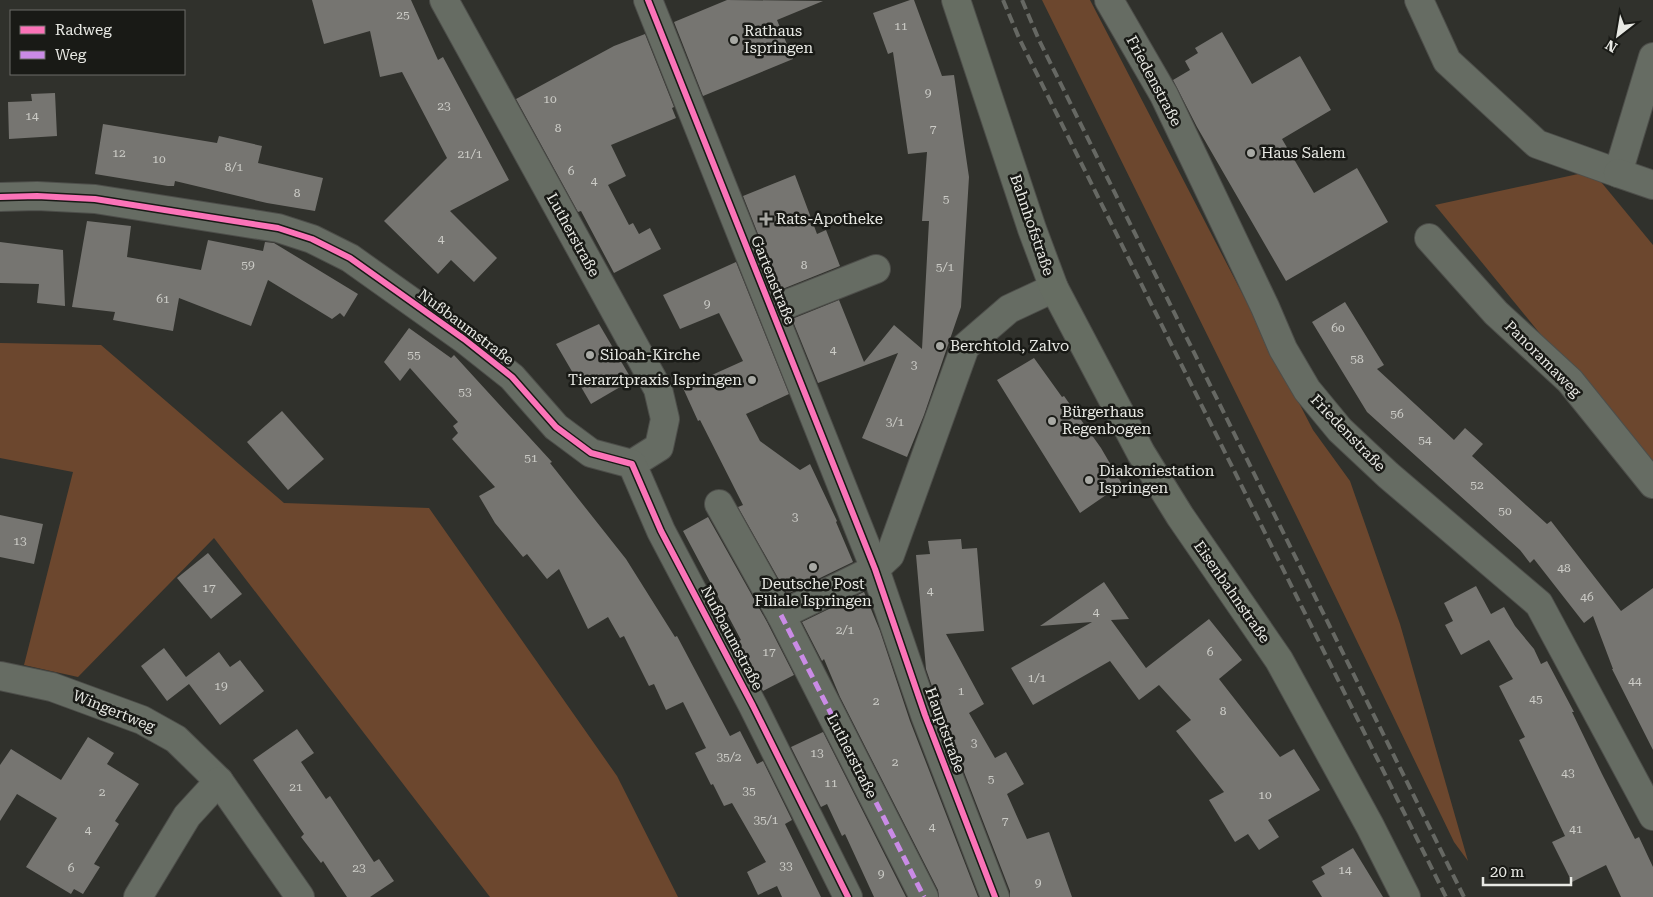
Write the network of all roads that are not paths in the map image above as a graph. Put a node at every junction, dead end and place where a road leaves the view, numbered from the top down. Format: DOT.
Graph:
graph roads {
  1 [pos="444,0"];
  2 [pos="648,0"];
  3 [pos="956,0"];
  4 [pos="1109,0"];
  5 [pos="1419,0"];
  6 [pos="1653,57"];
  7 [pos="1618,173"];
  8 [pos="1653,185"];
  9 [pos="0,197"];
  10 [pos="1429,238"];
  11 [pos="876,269"];
  12 [pos="1054,288"];
  13 [pos="772,310"];
  14 [pos="632,464"];
  15 [pos="1653,484"];
  16 [pos="719,504"];
  17 [pos="875,569"];
  18 [pos="781,615"];
  19 [pos="0,676"];
  20 [pos="220,781"];
  21 [pos="1653,816"];
  22 [pos="138,897"];
  23 [pos="300,897"];
  24 [pos="848,897"];
  25 [pos="924,897"];
  26 [pos="995,897"];
  27 [pos="1406,897"];
  1 -- 14 [label="street, Lutherstraße"];
  2 -- 13 [label="street, Gartenstraße"];
  3 -- 12 [label="main road, Bahnhofstraße"];
  4 -- 21 [label="street, Friedenstraße"];
  5 -- 7 [label="street"];
  6 -- 7 [label="street"];
  7 -- 8 [label="street"];
  9 -- 14 [label="street, Nußbaumstraße"];
  10 -- 15 [label="street, Panoramaweg"];
  11 -- 13 [label="street"];
  12 -- 17 [label="street, Bahnhofstraße"];
  12 -- 27 [label="main road, Eisenbahnstraße"];
  13 -- 17 [label="street, Gartenstraße"];
  14 -- 24 [label="street, Nußbaumstraße"];
  16 -- 18 [label="street, Lutherstraße"];
  17 -- 18 [label="street"];
  17 -- 26 [label="street, Hauptstraße"];
  18 -- 25 [label="street, Lutherstraße"];
  19 -- 20 [label="street, Wingertweg"];
  20 -- 22 [label="street"];
  20 -- 23 [label="street, Wingertweg"];
}
